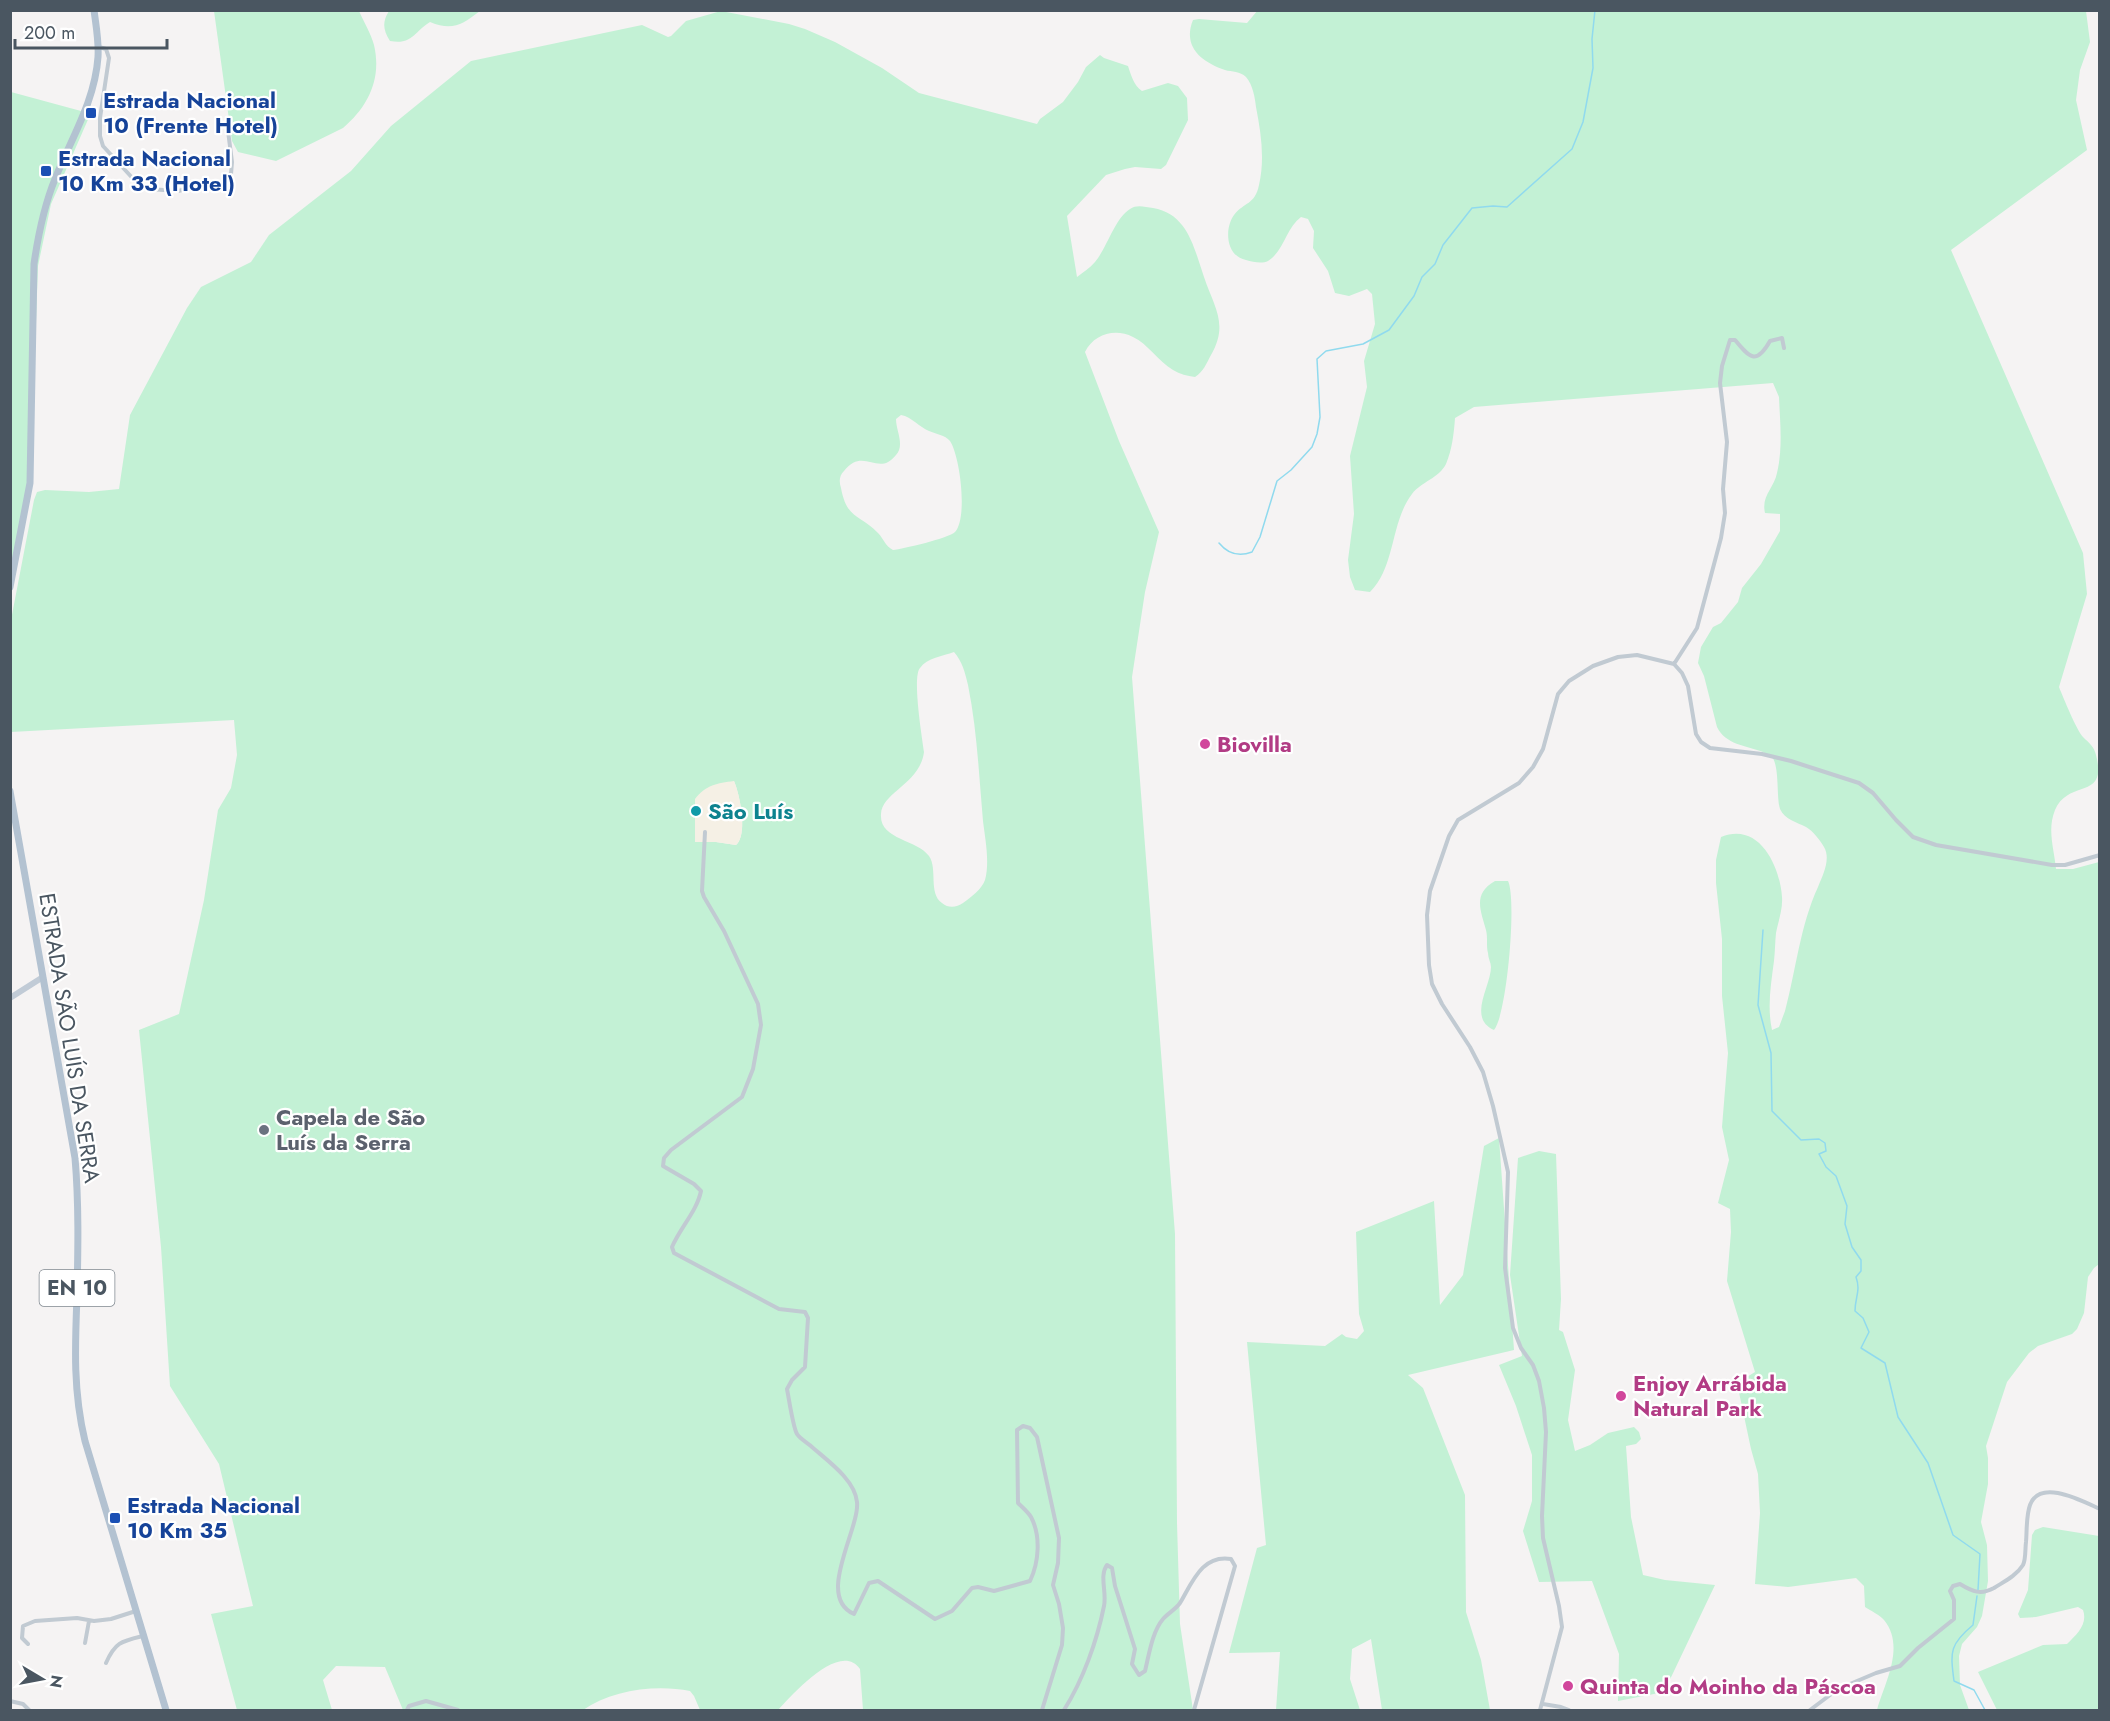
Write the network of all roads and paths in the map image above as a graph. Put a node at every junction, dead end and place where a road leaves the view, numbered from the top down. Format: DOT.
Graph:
graph roads {
  1 [pos="94,10"];
  2 [pos="98,46"];
  3 [pos="227,123"];
  4 [pos="1784,348"];
  5 [pos="10,587"];
  6 [pos="1674,664"];
  7 [pos="10,791"];
  8 [pos="705,832"];
  9 [pos="2100,855"];
  10 [pos="44,977"];
  11 [pos="10,998"];
  12 [pos="2100,1509"];
  13 [pos="136,1611"];
  14 [pos="89,1620"];
  15 [pos="144,1636"];
  16 [pos="85,1643"];
  17 [pos="28,1644"];
  18 [pos="106,1663"];
  19 [pos="10,1701"];
  20 [pos="1543,1704"];
  21 [pos="29,1710"];
  22 [pos="166,1710"];
  23 [pos="407,1710"];
  24 [pos="458,1710"];
  25 [pos="1042,1710"];
  26 [pos="1064,1710"];
  27 [pos="1194,1710"];
  28 [pos="1540,1710"];
  29 [pos="1569,1710"];
  30 [pos="1810,1710"];
  1 -- 2 [label="main road"];
  2 -- 3 [label="street"];
  2 -- 5 [label="main road"];
  4 -- 6 [label="street"];
  6 -- 9 [label="street"];
  6 -- 20 [label="street"];
  7 -- 10 [label="main road, ESTRADA SÃO LUÍS DA SERRA / EN 10"];
  8 -- 25 [label="street"];
  10 -- 11 [label="street"];
  10 -- 13 [label="main road, ESTRADA SÃO LUÍS DA SERRA / EN 10"];
  12 -- 30 [label="street"];
  13 -- 14 [label="street"];
  13 -- 15 [label="main road, ESTRADA SÃO LUÍS DA SERRA / EN 10"];
  14 -- 16 [label="street"];
  14 -- 17 [label="street"];
  15 -- 18 [label="street"];
  15 -- 22 [label="main road, ESTRADA SÃO LUÍS DA SERRA / EN 10"];
  19 -- 21 [label="street"];
  20 -- 28 [label="street"];
  20 -- 29 [label="street"];
  23 -- 24 [label="street"];
  26 -- 27 [label="street"];
}
